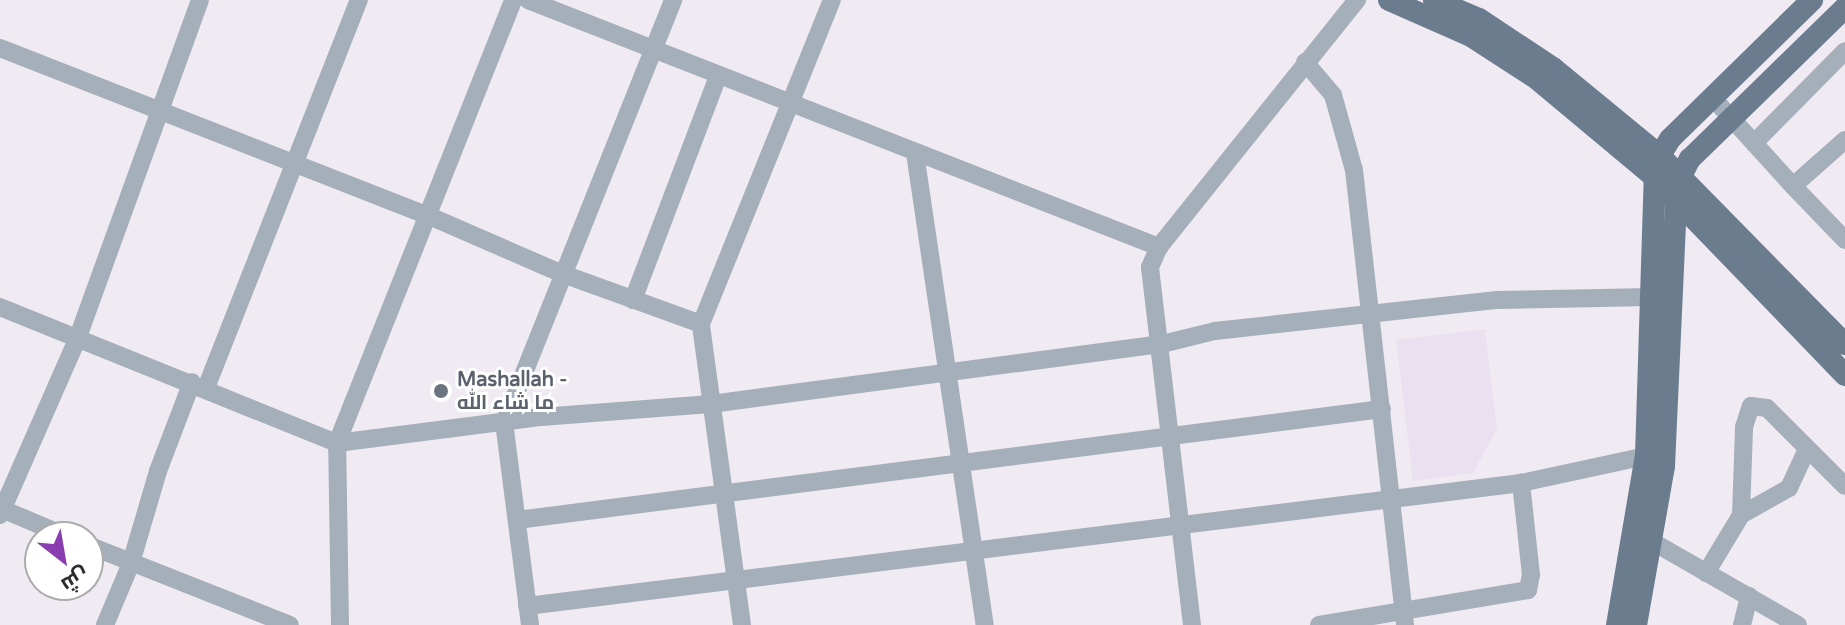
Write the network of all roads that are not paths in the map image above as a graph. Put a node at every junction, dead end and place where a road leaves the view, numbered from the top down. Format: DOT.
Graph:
graph roads {
  1 [pos="200,0"];
  2 [pos="359,0"];
  3 [pos="513,0"];
  4 [pos="528,0"];
  5 [pos="673,0"];
  6 [pos="832,0"];
  7 [pos="1357,0"];
  8 [pos="1389,0"];
  9 [pos="1434,0"];
  10 [pos="1812,0"];
  11 [pos="1845,8"];
  12 [pos="0,48"];
  13 [pos="652,50"];
  14 [pos="1845,51"];
  15 [pos="1305,62"];
  16 [pos="718,76"];
  17 [pos="1712,97"];
  18 [pos="789,103"];
  19 [pos="156,109"];
  20 [pos="1733,120"];
  21 [pos="1845,140"];
  22 [pos="1754,143"];
  23 [pos="915,153"];
  24 [pos="291,166"];
  25 [pos="1656,166"];
  26 [pos="1680,175"];
  27 [pos="1793,186"];
  28 [pos="1675,199"];
  29 [pos="427,215"];
  30 [pos="1845,240"];
  31 [pos="1159,247"];
  32 [pos="563,274"];
  33 [pos="1650,297"];
  34 [pos="633,300"];
  35 [pos="0,307"];
  36 [pos="1367,314"];
  37 [pos="701,324"];
  38 [pos="78,337"];
  39 [pos="1162,344"];
  40 [pos="1845,344"];
  41 [pos="951,369"];
  42 [pos="1845,375"];
  43 [pos="199,385"];
  44 [pos="711,404"];
  45 [pos="1382,409"];
  46 [pos="504,423"];
  47 [pos="1169,433"];
  48 [pos="337,443"];
  49 [pos="1807,449"];
  50 [pos="1646,456"];
  51 [pos="964,464"];
  52 [pos="1521,483"];
  53 [pos="1845,486"];
  54 [pos="722,495"];
  55 [pos="1391,499"];
  56 [pos="1,512"];
  57 [pos="1741,515"];
  58 [pos="517,520"];
  59 [pos="25,521"];
  60 [pos="1180,525"];
  61 [pos="1653,542"];
  62 [pos="104,552"];
  63 [pos="976,552"];
  64 [pos="131,563"];
  65 [pos="1706,573"];
  66 [pos="738,580"];
  67 [pos="1749,596"];
  68 [pos="527,606"];
  69 [pos="255,618"];
  70 [pos="1405,620"];
  71 [pos="105,625"];
  72 [pos="290,625"];
  73 [pos="340,625"];
  74 [pos="530,625"];
  75 [pos="742,625"];
  76 [pos="985,625"];
  77 [pos="1192,625"];
  78 [pos="1319,625"];
  79 [pos="1617,625"];
  80 [pos="1636,625"];
  81 [pos="1742,625"];
  82 [pos="1798,625"];
  1 -- 19 [label="street"];
  2 -- 24 [label="street"];
  3 -- 29 [label="street"];
  4 -- 13 [label="street"];
  5 -- 13 [label="street"];
  6 -- 18 [label="street"];
  7 -- 15 [label="street"];
  8 -- 25 [label="main road"];
  9 -- 25 [label="main road"];
  10 -- 17 [label="main road"];
  11 -- 20 [label="main road"];
  12 -- 19 [label="street"];
  13 -- 16 [label="street"];
  13 -- 32 [label="street"];
  14 -- 22 [label="street"];
  15 -- 31 [label="street"];
  15 -- 36 [label="street"];
  16 -- 18 [label="street"];
  16 -- 34 [label="street"];
  17 -- 20 [label="street"];
  17 -- 25 [label="main road"];
  18 -- 23 [label="street"];
  18 -- 37 [label="street"];
  19 -- 24 [label="street"];
  19 -- 38 [label="street"];
  20 -- 22 [label="street"];
  20 -- 26 [label="main road"];
  21 -- 27 [label="street"];
  22 -- 27 [label="street"];
  23 -- 31 [label="street"];
  23 -- 41 [label="street"];
  24 -- 29 [label="street"];
  24 -- 43 [label="street"];
  25 -- 26 [label="main road"];
  25 -- 28 [label="main road"];
  25 -- 33 [label="main road"];
  26 -- 28 [label="main road"];
  26 -- 40 [label="main road"];
  27 -- 30 [label="street"];
  28 -- 42 [label="main road"];
  28 -- 61 [label="main road"];
  29 -- 32 [label="street"];
  29 -- 48 [label="street"];
  31 -- 39 [label="street"];
  32 -- 34 [label="street"];
  32 -- 46 [label="street"];
  33 -- 36 [label="street"];
  33 -- 50 [label="main road"];
  34 -- 37 [label="street"];
  35 -- 38 [label="street"];
  36 -- 39 [label="street"];
  36 -- 45 [label="street"];
  37 -- 44 [label="street"];
  38 -- 43 [label="street"];
  38 -- 56 [label="street"];
  39 -- 41 [label="street"];
  39 -- 47 [label="street"];
  41 -- 44 [label="street"];
  41 -- 51 [label="street"];
  43 -- 48 [label="street"];
  43 -- 64 [label="street"];
  44 -- 46 [label="street"];
  44 -- 54 [label="street"];
  45 -- 47 [label="street"];
  45 -- 55 [label="street"];
  46 -- 48 [label="street"];
  46 -- 58 [label="street"];
  47 -- 51 [label="street"];
  47 -- 60 [label="street"];
  48 -- 73 [label="street"];
  49 -- 53 [label="street"];
  49 -- 57 [label="street"];
  49 -- 57 [label="street"];
  50 -- 52 [label="street"];
  50 -- 79 [label="main road"];
  51 -- 54 [label="street"];
  51 -- 63 [label="street"];
  52 -- 55 [label="street"];
  52 -- 70 [label="street"];
  54 -- 58 [label="street"];
  54 -- 66 [label="street"];
  55 -- 60 [label="street"];
  55 -- 70 [label="street"];
  56 -- 59 [label="street"];
  57 -- 65 [label="street"];
  58 -- 68 [label="street"];
  60 -- 63 [label="street"];
  60 -- 77 [label="street"];
  61 -- 65 [label="street"];
  61 -- 80 [label="main road"];
  62 -- 64 [label="street"];
  63 -- 66 [label="street"];
  63 -- 76 [label="street"];
  64 -- 69 [label="street"];
  64 -- 71 [label="street"];
  65 -- 67 [label="street"];
  66 -- 68 [label="street"];
  66 -- 75 [label="street"];
  67 -- 81 [label="street"];
  67 -- 82 [label="street"];
  68 -- 74 [label="street"];
  69 -- 72 [label="street"];
  70 -- 78 [label="street"];
}
